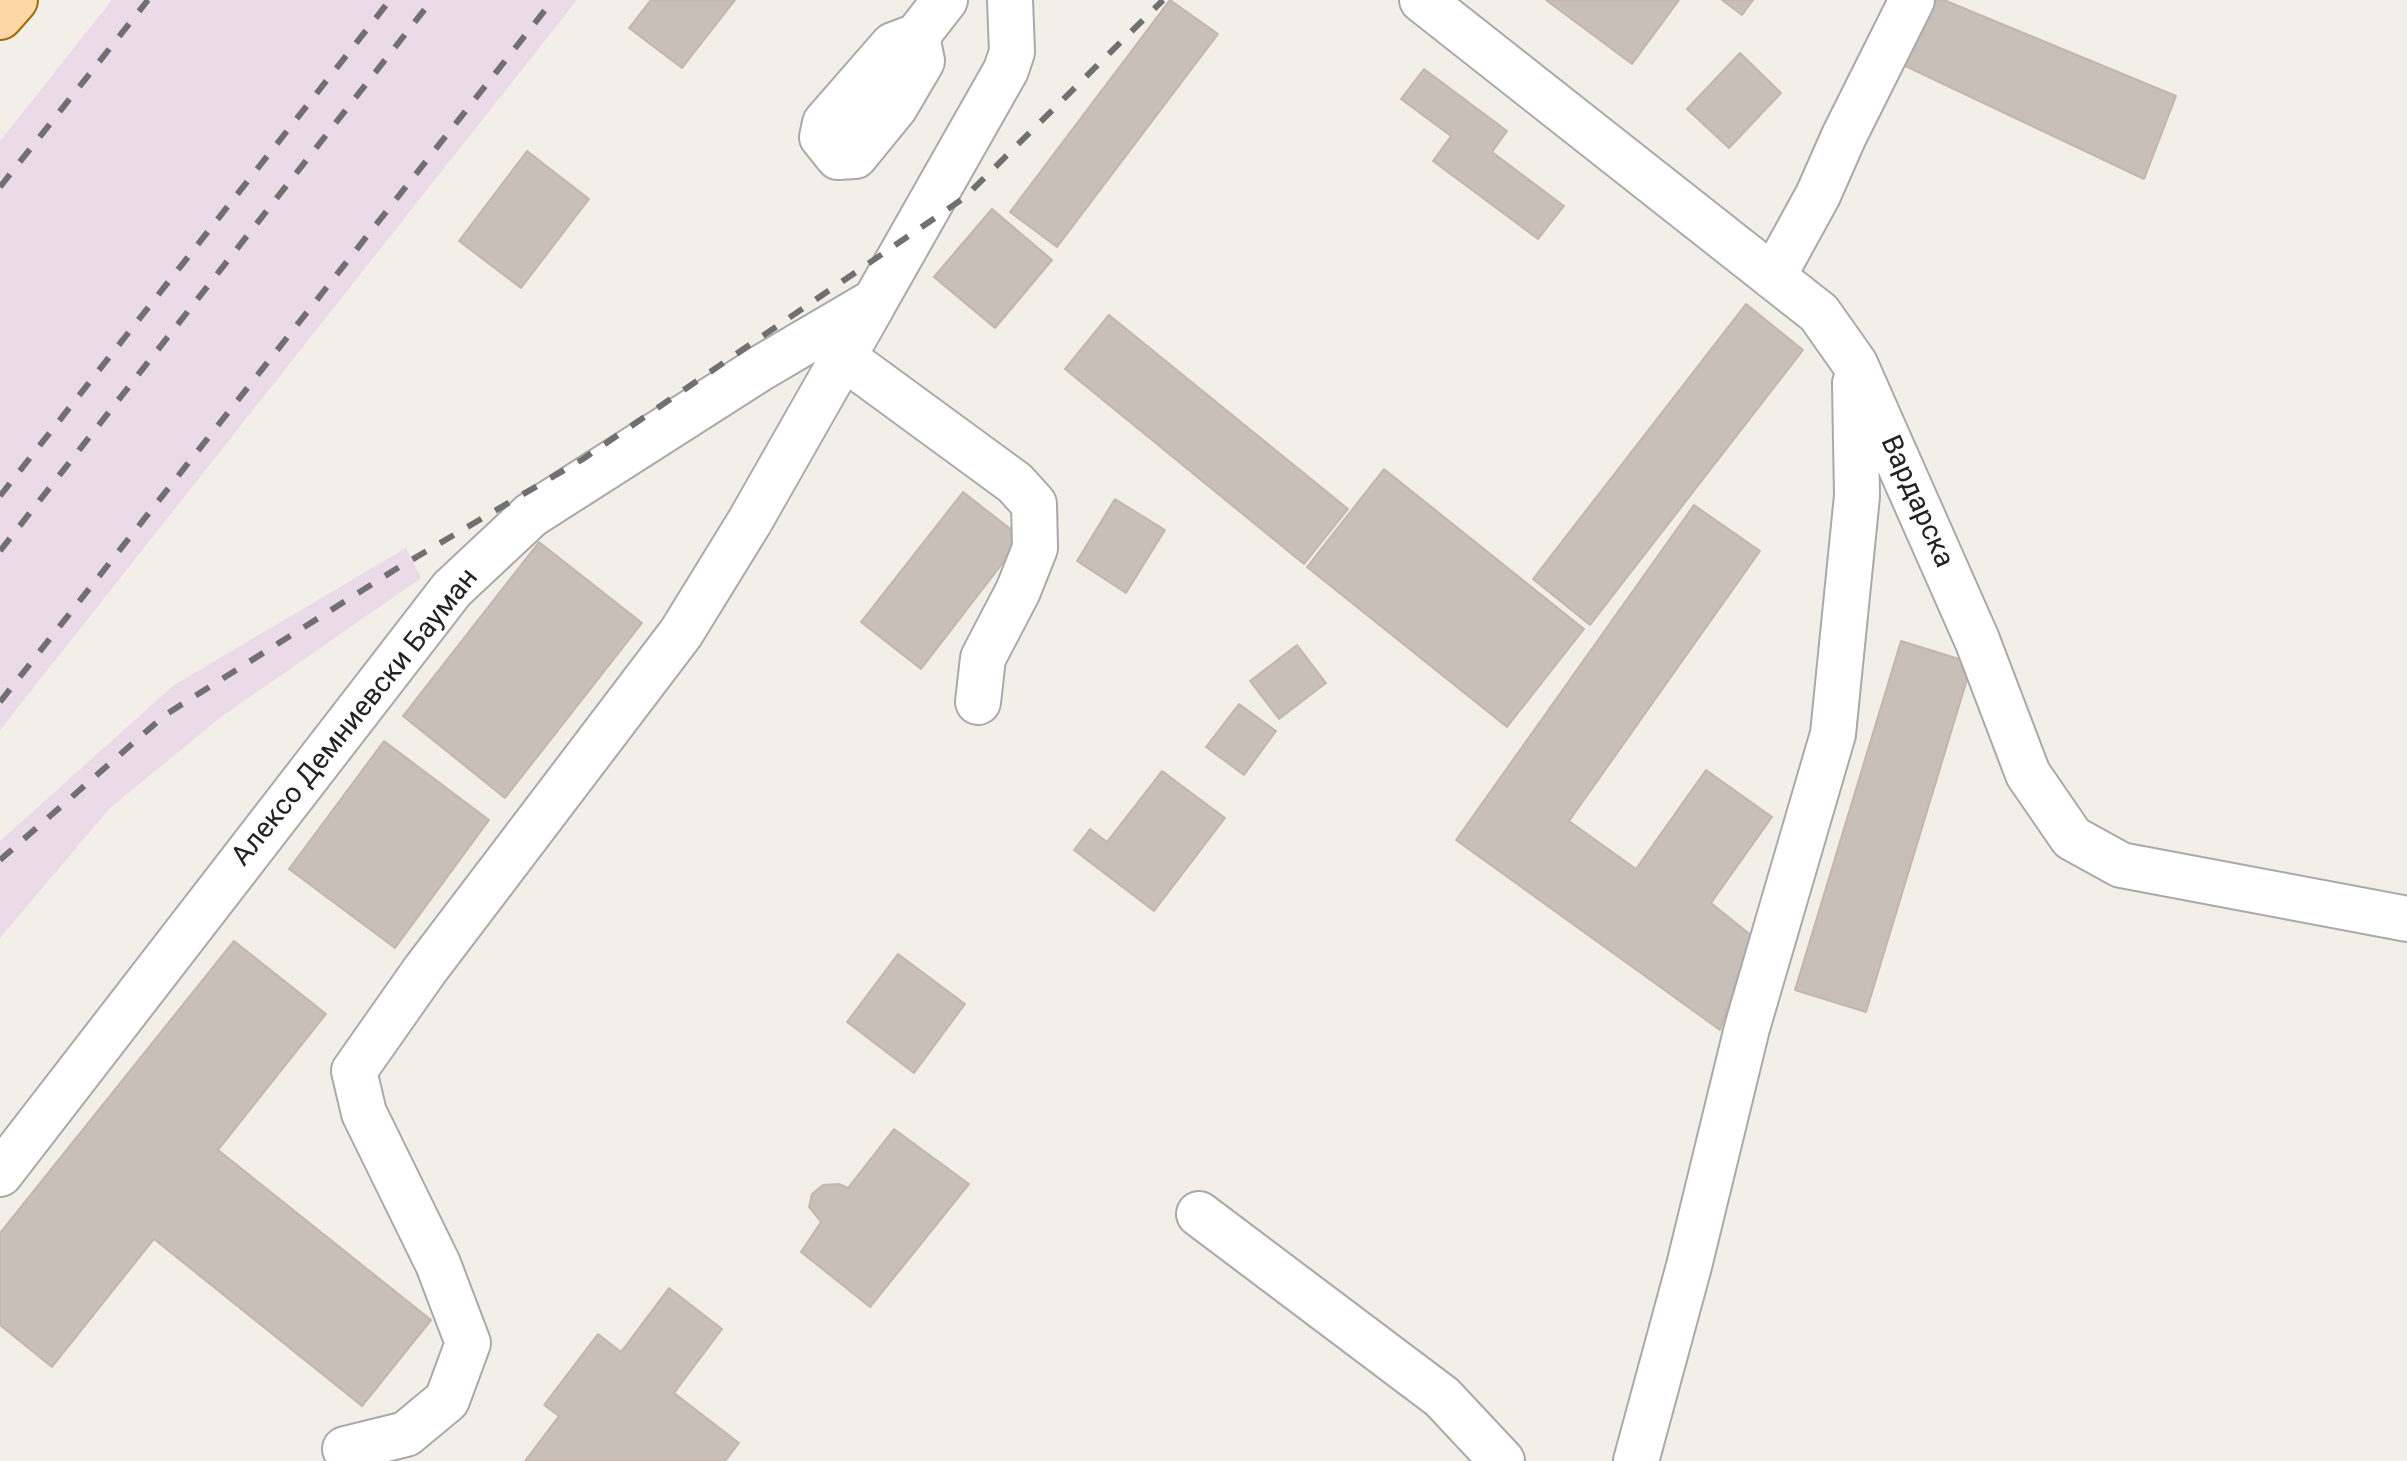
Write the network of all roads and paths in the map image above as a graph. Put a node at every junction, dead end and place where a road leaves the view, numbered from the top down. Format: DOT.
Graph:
graph roads {
  1 [pos="15,0"];
  2 [pos="945,0"];
  3 [pos="1010,0"];
  4 [pos="1422,0"];
  5 [pos="1912,0"];
  6 [pos="0,17"];
  7 [pos="917,36"];
  8 [pos="1773,277"];
  9 [pos="875,301"];
  10 [pos="843,357"];
  11 [pos="1855,364"];
  12 [pos="978,702"];
  13 [pos="2407,919"];
  14 [pos="0,1174"];
  15 [pos="1199,1214"];
  16 [pos="345,1449"];
  17 [pos="1502,1461"];
  18 [pos="1636,1461"];
  1 -- 6 [label="main road"];
  2 -- 7 [label="street"];
  3 -- 9 [label="street, Алексо Демниевски Бауман"];
  4 -- 8 [label="street, Вардарска"];
  5 -- 8 [label="street"];
  8 -- 11 [label="street, Вардарска"];
  9 -- 10 [label="street"];
  9 -- 14 [label="street, Алексо Демниевски Бауман"];
  10 -- 12 [label="street"];
  10 -- 16 [label="street"];
  11 -- 13 [label="street, Вардарска"];
  11 -- 18 [label="street"];
  15 -- 17 [label="street"];
}
